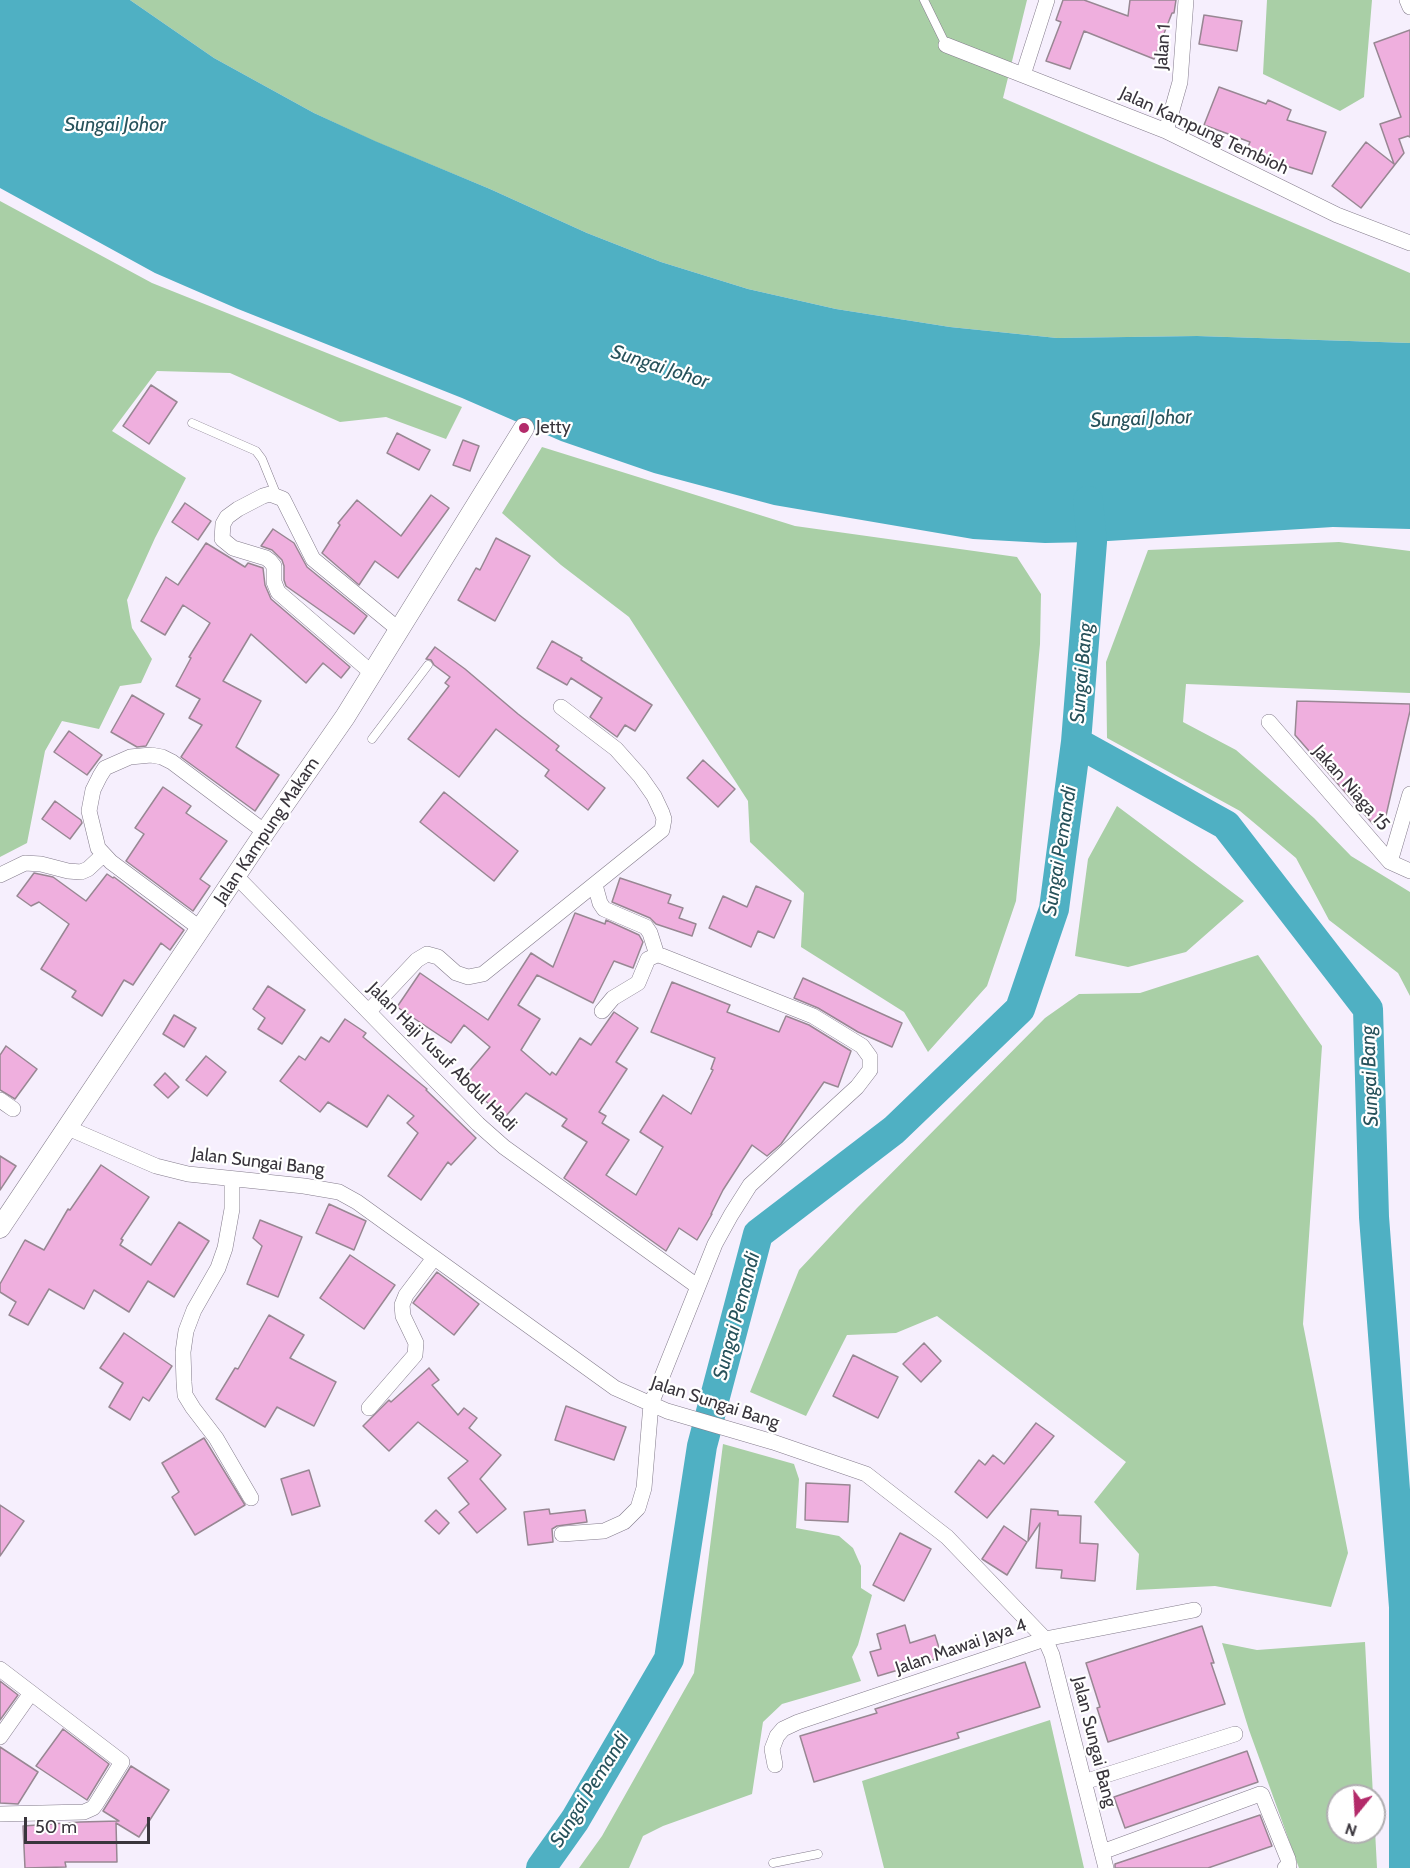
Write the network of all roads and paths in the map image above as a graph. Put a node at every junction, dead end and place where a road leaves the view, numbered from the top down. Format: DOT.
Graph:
graph roads {
  1 [pos="924,0"];
  2 [pos="1047,0"];
  3 [pos="1186,0"];
  4 [pos="1407,0"];
  5 [pos="1410,7"];
  6 [pos="946,45"];
  7 [pos="1023,75"];
  8 [pos="1166,131"];
  9 [pos="1410,243"];
  10 [pos="192,423"];
  11 [pos="524,428"];
  12 [pos="277,496"];
  13 [pos="398,629"];
  14 [pos="428,665"];
  15 [pos="372,673"];
  16 [pos="561,707"];
  17 [pos="1269,722"];
  18 [pos="372,739"];
  19 [pos="1410,794"];
  20 [pos="265,832"];
  21 [pos="103,855"];
  22 [pos="1390,862"];
  23 [pos="1410,871"];
  24 [pos="0,875"];
  25 [pos="236,876"];
  26 [pos="595,885"];
  27 [pos="201,929"];
  28 [pos="657,955"];
  29 [pos="369,1011"];
  30 [pos="602,1011"];
  31 [pos="0,1100"];
  32 [pos="13,1109"];
  33 [pos="68,1128"];
  34 [pos="232,1179"];
  35 [pos="0,1228"];
  36 [pos="434,1258"];
  37 [pos="697,1286"];
  38 [pos="651,1404"];
  39 [pos="369,1408"];
  40 [pos="251,1498"];
  41 [pos="562,1534"];
  42 [pos="1194,1610"];
  43 [pos="1045,1639"];
  44 [pos="0,1669"];
  45 [pos="31,1693"];
  46 [pos="1235,1734"];
  47 [pos="0,1737"];
  48 [pos="775,1765"];
  49 [pos="1084,1782"];
  50 [pos="0,1814"];
  51 [pos="1102,1852"];
  52 [pos="818,1854"];
  53 [pos="773,1863"];
  54 [pos="1106,1868"];
  55 [pos="1286,1868"];
  1 -- 6 [label="lane"];
  2 -- 7 [label="street"];
  3 -- 8 [label="street, Jalan 1"];
  4 -- 5 [label="street"];
  6 -- 7 [label="street, Jalan Kampung Tembioh"];
  7 -- 8 [label="street, Jalan Kampung Tembioh"];
  8 -- 9 [label="street, Jalan Kampung Tembioh"];
  10 -- 12 [label="lane"];
  11 -- 13 [label="street, Jalan Kampung Makam"];
  12 -- 13 [label="street"];
  12 -- 15 [label="street"];
  13 -- 15 [label="street, Jalan Kampung Makam"];
  14 -- 18 [label="lane"];
  15 -- 20 [label="street, Jalan Kampung Makam"];
  16 -- 26 [label="street"];
  17 -- 22 [label="street, Jakan Niaga 15"];
  19 -- 22 [label="street"];
  20 -- 21 [label="street"];
  20 -- 25 [label="street, Jalan Kampung Makam"];
  21 -- 24 [label="street"];
  21 -- 27 [label="street"];
  22 -- 23 [label="street, Jakan Niaga 15"];
  25 -- 27 [label="street, Jalan Kampung Makam"];
  25 -- 29 [label="street, Jalan Haji Yusuf Abdul Hadi"];
  26 -- 28 [label="street"];
  26 -- 29 [label="street"];
  27 -- 33 [label="street, Jalan Kampung Makam"];
  28 -- 30 [label="street"];
  28 -- 37 [label="street"];
  29 -- 37 [label="street, Jalan Haji Yusuf Abdul Hadi"];
  31 -- 32 [label="street"];
  33 -- 34 [label="street, Jalan Sungai Bang"];
  33 -- 35 [label="street, Jalan Kampung Makam"];
  34 -- 36 [label="street, Jalan Sungai Bang"];
  34 -- 40 [label="street"];
  36 -- 38 [label="street, Jalan Sungai Bang"];
  36 -- 39 [label="street"];
  37 -- 38 [label="street"];
  38 -- 41 [label="street"];
  38 -- 43 [label="street, Jalan Sungai Bang"];
  42 -- 43 [label="street, Jalan Mawai Jaya 4"];
  43 -- 48 [label="street, Jalan Mawai Jaya 4"];
  43 -- 49 [label="street, Jalan Sungai Bang"];
  44 -- 45 [label="street"];
  45 -- 47 [label="street"];
  45 -- 50 [label="street"];
  46 -- 49 [label="street"];
  49 -- 51 [label="street, Jalan Sungai Bang"];
  51 -- 54 [label="street, Jalan Sungai Bang"];
  51 -- 55 [label="street"];
  52 -- 53 [label="lane"];
}
